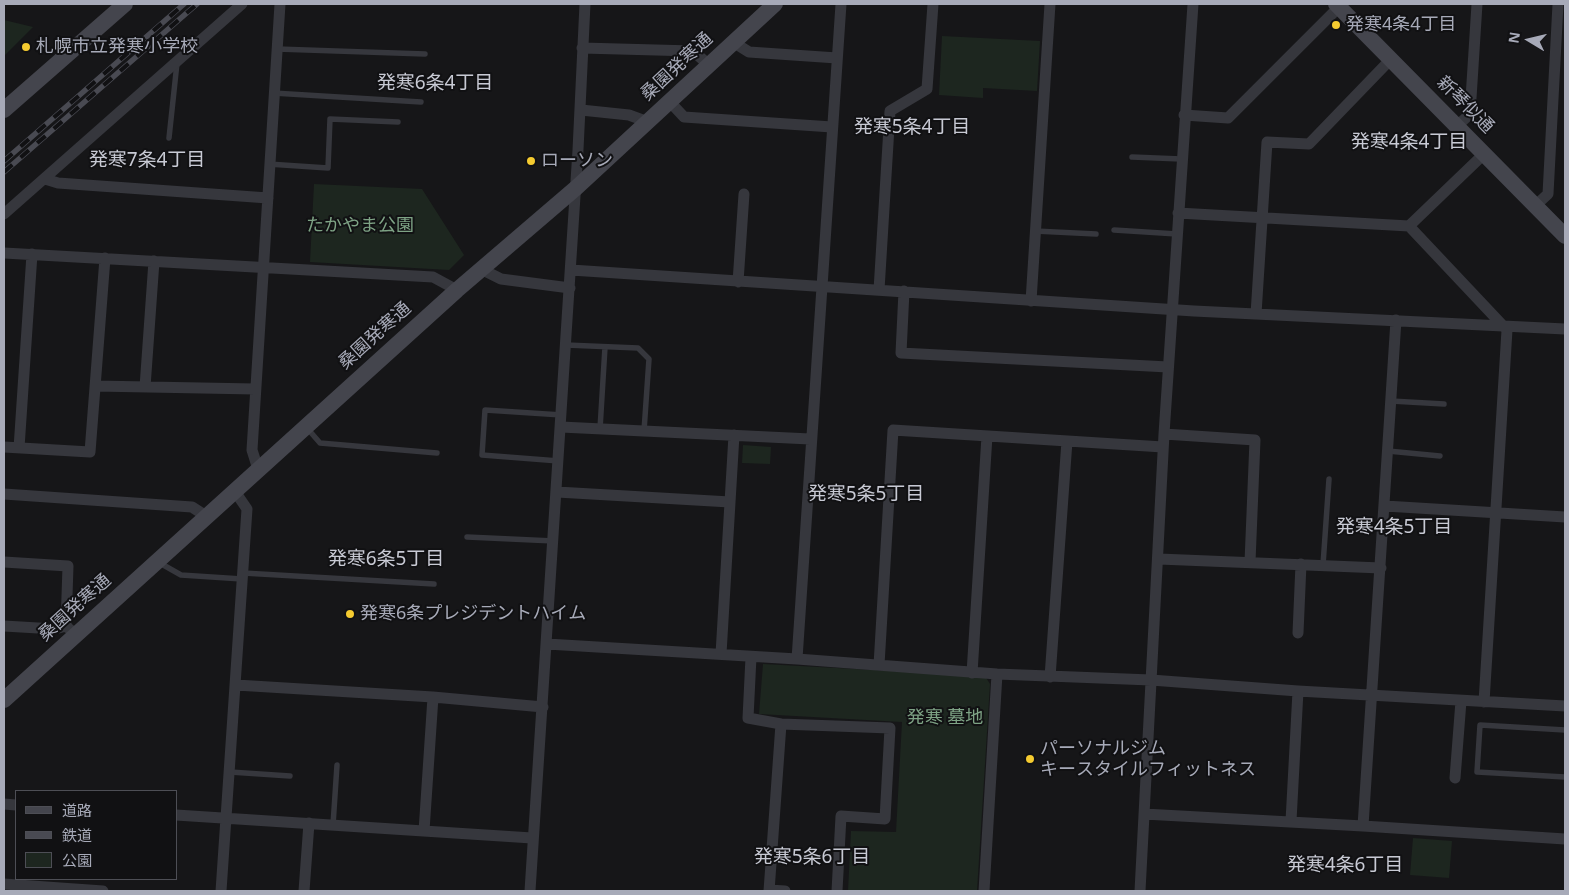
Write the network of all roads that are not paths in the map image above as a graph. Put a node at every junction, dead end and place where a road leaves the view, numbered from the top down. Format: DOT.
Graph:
graph roads {
  1 [pos="125,4"];
  2 [pos="242,4"];
  3 [pos="280,4"];
  4 [pos="585,4"];
  5 [pos="775,4"];
  6 [pos="841,4"];
  7 [pos="933,4"];
  8 [pos="1050,4"];
  9 [pos="1193,4"];
  10 [pos="1477,4"];
  11 [pos="1558,4"];
  12 [pos="1337,5"];
  13 [pos="733,42"];
  14 [pos="582,48"];
  15 [pos="277,49"];
  16 [pos="425,54"];
  17 [pos="837,58"];
  18 [pos="1391,59"];
  19 [pos="177,63"];
  20 [pos="709,65"];
  21 [pos="273,93"];
  22 [pos="421,102"];
  23 [pos="670,102"];
  24 [pos="4,110"];
  25 [pos="581,110"];
  26 [pos="1184,116"];
  27 [pos="398,122"];
  28 [pos="648,122"];
  29 [pos="1457,126"];
  30 [pos="832,127"];
  31 [pos="169,138"];
  32 [pos="1484,153"];
  33 [pos="1132,157"];
  34 [pos="1182,159"];
  35 [pos="268,164"];
  36 [pos="45,179"];
  37 [pos="576,188"];
  38 [pos="744,194"];
  39 [pos="268,198"];
  40 [pos="1535,206"];
  41 [pos="1178,213"];
  42 [pos="4,214"];
  43 [pos="1262,218"];
  44 [pos="1409,226"];
  45 [pos="1114,230"];
  46 [pos="1035,231"];
  47 [pos="1096,234"];
  48 [pos="1176,234"];
  49 [pos="1565,236"];
  50 [pos="4,253"];
  51 [pos="32,254"];
  52 [pos="105,258"];
  53 [pos="154,261"];
  54 [pos="264,267"];
  55 [pos="481,268"];
  56 [pos="571,270"];
  57 [pos="738,282"];
  58 [pos="823,287"];
  59 [pos="570,288"];
  60 [pos="457,290"];
  61 [pos="879,290"];
  62 [pos="904,291"];
  63 [pos="1031,301"];
  64 [pos="1172,310"];
  65 [pos="1256,314"];
  66 [pos="1396,320"];
  67 [pos="1502,325"];
  68 [pos="1565,329"];
  69 [pos="566,345"];
  70 [pos="605,347"];
  71 [pos="1168,367"];
  72 [pos="95,386"];
  73 [pos="145,387"];
  74 [pos="255,390"];
  75 [pos="1391,401"];
  76 [pos="1444,404"];
  77 [pos="562,415"];
  78 [pos="306,426"];
  79 [pos="561,427"];
  80 [pos="600,429"];
  81 [pos="644,431"];
  82 [pos="1164,434"];
  83 [pos="734,435"];
  84 [pos="987,436"];
  85 [pos="810,439"];
  86 [pos="1067,441"];
  87 [pos="4,447"];
  88 [pos="19,448"];
  89 [pos="1163,448"];
  90 [pos="1388,451"];
  91 [pos="437,453"];
  92 [pos="1440,456"];
  93 [pos="559,461"];
  94 [pos="258,469"];
  95 [pos="1329,480"];
  96 [pos="234,490"];
  97 [pos="557,492"];
  98 [pos="4,494"];
  99 [pos="730,502"];
  100 [pos="1385,506"];
  101 [pos="1495,512"];
  102 [pos="206,516"];
  103 [pos="1565,517"];
  104 [pos="467,537"];
  105 [pos="554,540"];
  106 [pos="1159,559"];
  107 [pos="4,562"];
  108 [pos="156,562"];
  109 [pos="1250,562"];
  110 [pos="1301,564"];
  111 [pos="1323,565"];
  112 [pos="1381,568"];
  113 [pos="243,576"];
  114 [pos="434,584"];
  115 [pos="4,626"];
  116 [pos="71,631"];
  117 [pos="1298,633"];
  118 [pos="547,644"];
  119 [pos="721,654"];
  120 [pos="752,657"];
  121 [pos="797,658"];
  122 [pos="879,665"];
  123 [pos="972,673"];
  124 [pos="998,674"];
  125 [pos="1050,677"];
  126 [pos="1151,680"];
  127 [pos="236,685"];
  128 [pos="1298,691"];
  129 [pos="1373,696"];
  130 [pos="433,697"];
  131 [pos="4,700"];
  132 [pos="1461,700"];
  133 [pos="1484,702"];
  134 [pos="1565,706"];
  135 [pos="543,707"];
  136 [pos="781,724"];
  137 [pos="1565,730"];
  138 [pos="337,765"];
  139 [pos="230,772"];
  140 [pos="290,776"];
  141 [pos="1565,777"];
  142 [pos="1454,778"];
  143 [pos="1144,814"];
  144 [pos="178,815"];
  145 [pos="226,819"];
  146 [pos="1291,821"];
  147 [pos="309,823"];
  148 [pos="334,825"];
  149 [pos="1363,826"];
  150 [pos="424,831"];
  151 [pos="532,838"];
  152 [pos="1565,839"];
  153 [pos="4,884"];
  154 [pos="70,890"];
  155 [pos="103,891"];
  156 [pos="221,891"];
  157 [pos="304,891"];
  158 [pos="530,891"];
  159 [pos="769,891"];
  160 [pos="785,891"];
  161 [pos="837,891"];
  162 [pos="984,891"];
  163 [pos="1140,891"];
  1 -- 24 [label="street"];
  2 -- 19 [label="street"];
  3 -- 15 [label="street"];
  4 -- 14 [label="street"];
  5 -- 13 [label="street, 桑園発寒通"];
  6 -- 17 [label="street"];
  7 -- 61 [label="street"];
  8 -- 46 [label="street"];
  9 -- 26 [label="street"];
  10 -- 29 [label="street"];
  11 -- 40 [label="street"];
  12 -- 18 [label="street, 新琴似通"];
  12 -- 26 [label="street"];
  13 -- 17 [label="street"];
  13 -- 20 [label="street, 桑園発寒通"];
  14 -- 20 [label="street"];
  14 -- 25 [label="street"];
  15 -- 16 [label="lane"];
  15 -- 21 [label="street"];
  17 -- 30 [label="street"];
  18 -- 29 [label="street, 新琴似通"];
  18 -- 43 [label="street"];
  19 -- 31 [label="lane"];
  19 -- 36 [label="street"];
  20 -- 23 [label="street, 桑園発寒通"];
  21 -- 22 [label="lane"];
  21 -- 35 [label="street"];
  23 -- 28 [label="street, 桑園発寒通"];
  23 -- 30 [label="street"];
  25 -- 28 [label="street"];
  25 -- 37 [label="street"];
  26 -- 34 [label="street"];
  27 -- 35 [label="lane"];
  28 -- 37 [label="street, 桑園発寒通"];
  29 -- 32 [label="street, 新琴似通"];
  30 -- 58 [label="street"];
  32 -- 40 [label="street, 新琴似通"];
  32 -- 44 [label="street"];
  33 -- 34 [label="lane"];
  34 -- 41 [label="street"];
  35 -- 39 [label="street"];
  36 -- 39 [label="street"];
  36 -- 42 [label="street"];
  37 -- 55 [label="street, 桑園発寒通"];
  37 -- 56 [label="street"];
  38 -- 57 [label="street"];
  39 -- 54 [label="street"];
  40 -- 49 [label="street, 新琴似通"];
  41 -- 43 [label="street"];
  41 -- 48 [label="street"];
  43 -- 44 [label="street"];
  43 -- 65 [label="street"];
  44 -- 67 [label="street"];
  45 -- 48 [label="lane"];
  46 -- 47 [label="lane"];
  46 -- 63 [label="street"];
  48 -- 64 [label="street"];
  50 -- 51 [label="street"];
  51 -- 52 [label="street"];
  51 -- 88 [label="street"];
  52 -- 53 [label="street"];
  52 -- 72 [label="street"];
  53 -- 54 [label="street"];
  53 -- 73 [label="street"];
  54 -- 60 [label="street"];
  54 -- 74 [label="street"];
  55 -- 59 [label="street"];
  55 -- 60 [label="street, 桑園発寒通"];
  56 -- 57 [label="street"];
  56 -- 59 [label="street"];
  57 -- 58 [label="street"];
  58 -- 61 [label="street"];
  58 -- 85 [label="street"];
  59 -- 69 [label="street"];
  60 -- 78 [label="street, 桑園発寒通"];
  61 -- 62 [label="street"];
  62 -- 63 [label="street"];
  62 -- 71 [label="street"];
  63 -- 64 [label="street"];
  64 -- 65 [label="street"];
  64 -- 71 [label="street"];
  65 -- 66 [label="street"];
  66 -- 67 [label="street"];
  66 -- 75 [label="street"];
  67 -- 68 [label="street"];
  67 -- 101 [label="street"];
  69 -- 70 [label="lane"];
  69 -- 77 [label="street"];
  70 -- 80 [label="lane"];
  70 -- 81 [label="lane"];
  71 -- 82 [label="street"];
  72 -- 73 [label="street"];
  72 -- 88 [label="street"];
  73 -- 74 [label="street"];
  74 -- 94 [label="street"];
  75 -- 76 [label="lane"];
  75 -- 90 [label="street"];
  77 -- 79 [label="street"];
  77 -- 93 [label="lane"];
  78 -- 91 [label="lane"];
  78 -- 94 [label="street, 桑園発寒通"];
  79 -- 80 [label="street"];
  79 -- 93 [label="street"];
  80 -- 81 [label="street"];
  81 -- 83 [label="street"];
  82 -- 89 [label="street"];
  82 -- 109 [label="street"];
  83 -- 85 [label="street"];
  83 -- 99 [label="street"];
  84 -- 86 [label="street"];
  84 -- 122 [label="street"];
  84 -- 123 [label="street"];
  85 -- 121 [label="street"];
  86 -- 89 [label="street"];
  86 -- 125 [label="street"];
  87 -- 88 [label="street"];
  89 -- 106 [label="street"];
  90 -- 92 [label="lane"];
  90 -- 100 [label="street"];
  93 -- 97 [label="street"];
  94 -- 96 [label="street, 桑園発寒通"];
  95 -- 111 [label="lane"];
  96 -- 102 [label="street, 桑園発寒通"];
  96 -- 113 [label="street"];
  97 -- 99 [label="street"];
  97 -- 105 [label="street"];
  98 -- 102 [label="street"];
  99 -- 119 [label="street"];
  100 -- 101 [label="street"];
  100 -- 112 [label="street"];
  101 -- 103 [label="street"];
  101 -- 133 [label="street"];
  102 -- 108 [label="street, 桑園発寒通"];
  104 -- 105 [label="lane"];
  105 -- 118 [label="street"];
  106 -- 109 [label="street"];
  106 -- 126 [label="street"];
  107 -- 116 [label="street"];
  108 -- 113 [label="lane"];
  108 -- 116 [label="street, 桑園発寒通"];
  109 -- 110 [label="street"];
  110 -- 111 [label="street"];
  110 -- 117 [label="street"];
  111 -- 112 [label="street"];
  112 -- 129 [label="street"];
  113 -- 114 [label="lane"];
  113 -- 127 [label="street"];
  115 -- 116 [label="street"];
  116 -- 131 [label="street, 桑園発寒通"];
  118 -- 119 [label="street"];
  118 -- 135 [label="street"];
  119 -- 120 [label="street"];
  120 -- 121 [label="street"];
  120 -- 136 [label="street"];
  121 -- 122 [label="street"];
  122 -- 123 [label="street"];
  123 -- 124 [label="street"];
  124 -- 125 [label="street"];
  124 -- 162 [label="street"];
  125 -- 126 [label="street"];
  126 -- 128 [label="street"];
  126 -- 143 [label="street"];
  127 -- 130 [label="street"];
  127 -- 139 [label="street"];
  128 -- 129 [label="street"];
  128 -- 146 [label="street"];
  129 -- 132 [label="street"];
  129 -- 149 [label="street"];
  130 -- 135 [label="street"];
  130 -- 150 [label="street"];
  132 -- 133 [label="street"];
  132 -- 142 [label="street"];
  133 -- 134 [label="street"];
  135 -- 151 [label="street"];
  136 -- 159 [label="street"];
  136 -- 161 [label="street"];
  137 -- 141 [label="lane"];
  138 -- 148 [label="lane"];
  139 -- 140 [label="lane"];
  139 -- 145 [label="street"];
  143 -- 146 [label="street"];
  143 -- 163 [label="street"];
  144 -- 145 [label="street"];
  145 -- 147 [label="street"];
  145 -- 156 [label="street"];
  146 -- 149 [label="street"];
  147 -- 148 [label="street"];
  147 -- 157 [label="street"];
  148 -- 150 [label="street"];
  149 -- 152 [label="street"];
  150 -- 151 [label="street"];
  151 -- 158 [label="street"];
  153 -- 154 [label="street"];
  154 -- 155 [label="street"];
  159 -- 160 [label="street"];
}
